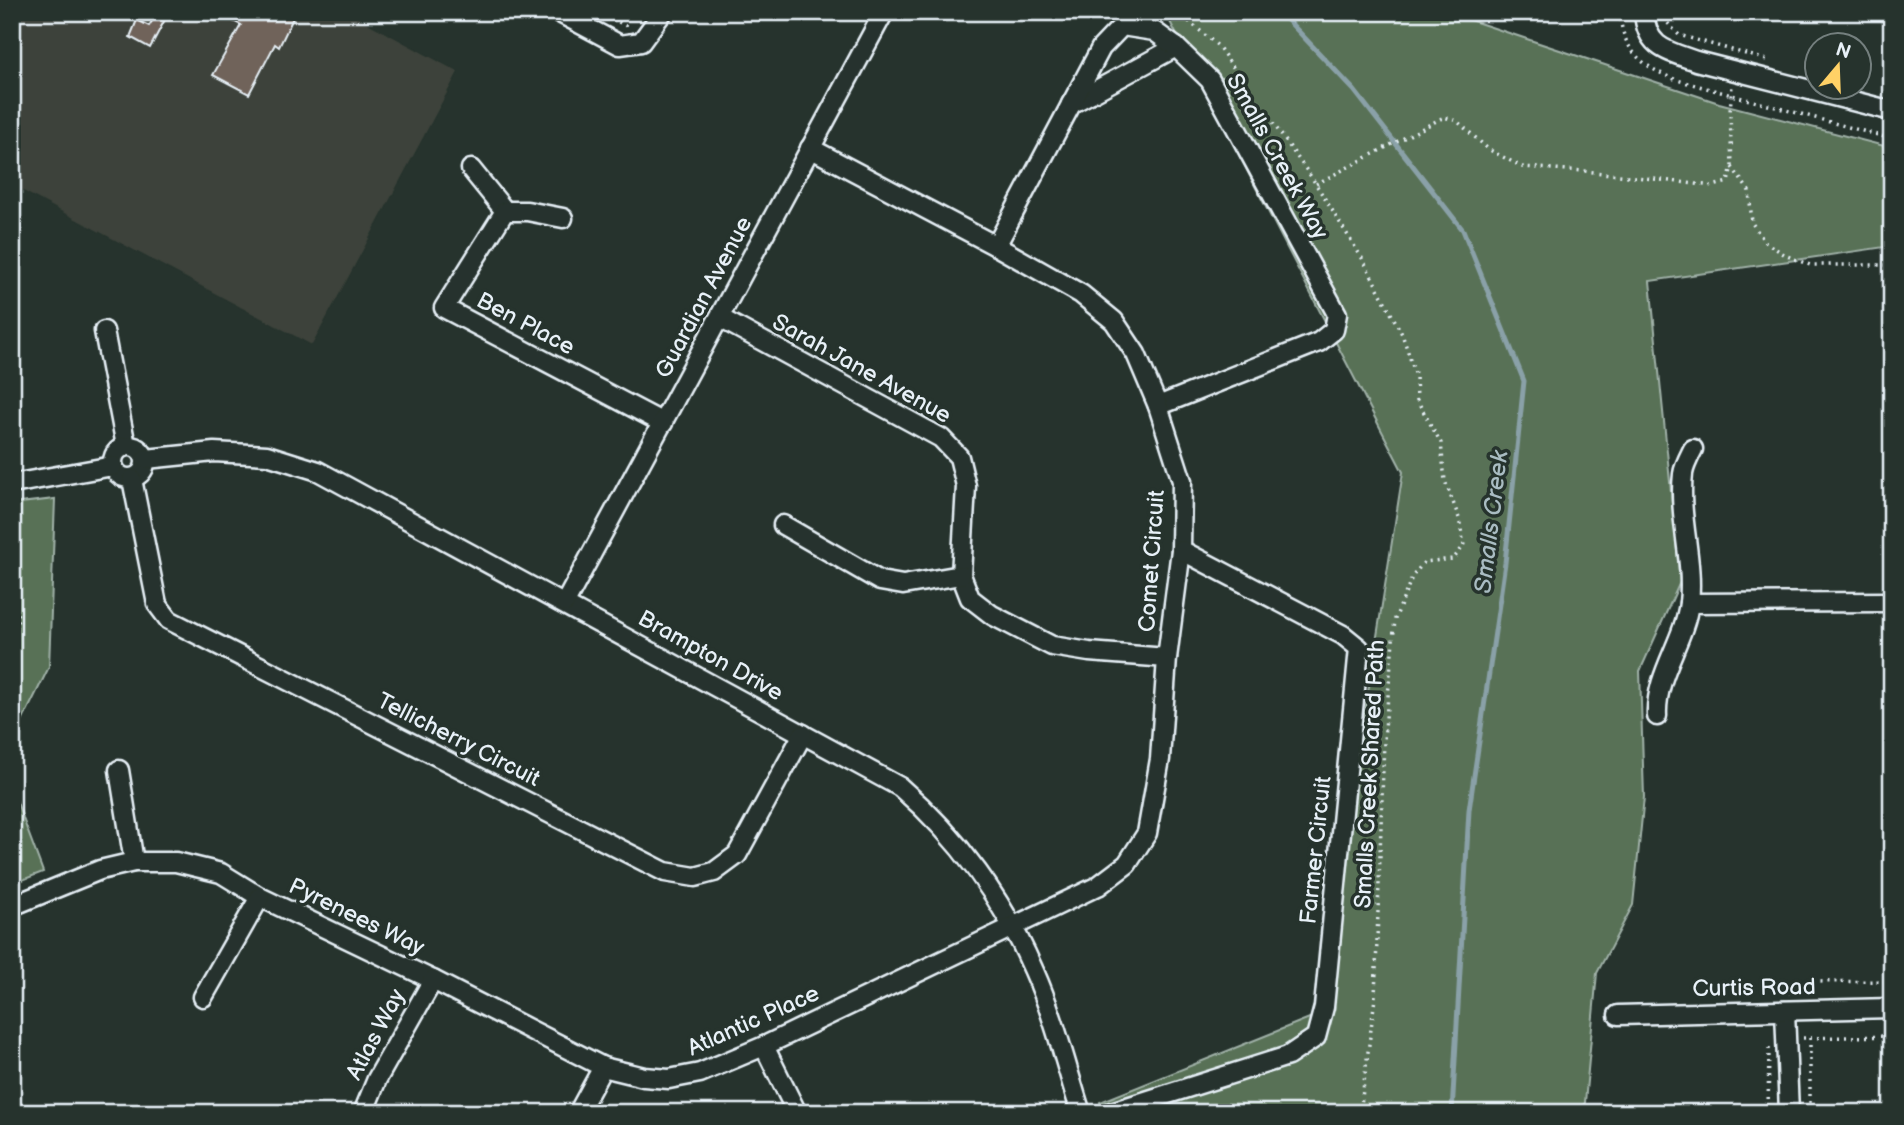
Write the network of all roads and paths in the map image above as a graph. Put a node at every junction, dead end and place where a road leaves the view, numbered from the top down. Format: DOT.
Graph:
graph roads {
  1 [pos="558,12"];
  2 [pos="600,12"];
  3 [pos="663,12"];
  4 [pos="884,12"];
  5 [pos="1644,12"];
  6 [pos="1662,12"];
  7 [pos="1182,14"];
  8 [pos="634,30"];
  9 [pos="1176,47"];
  10 [pos="1769,60"];
  11 [pos="1731,94"];
  12 [pos="1071,104"];
  13 [pos="1892,111"];
  14 [pos="810,148"];
  15 [pos="1732,167"];
  16 [pos="471,169"];
  17 [pos="1316,184"];
  18 [pos="505,211"];
  19 [pos="563,218"];
  20 [pos="996,246"];
  21 [pos="1892,265"];
  22 [pos="720,318"];
  23 [pos="104,331"];
  24 [pos="1158,406"];
  25 [pos="663,423"];
  26 [pos="126,446"];
  27 [pos="1693,449"];
  28 [pos="145,459"];
  29 [pos="113,466"];
  30 [pos="132,479"];
  31 [pos="12,484"];
  32 [pos="783,525"];
  33 [pos="1181,550"];
  34 [pos="961,575"];
  35 [pos="12,593"];
  36 [pos="1892,602"];
  37 [pos="565,603"];
  38 [pos="1689,603"];
  39 [pos="12,639"];
  40 [pos="1167,659"];
  41 [pos="1657,716"];
  42 [pos="803,734"];
  43 [pos="119,770"];
  44 [pos="12,847"];
  45 [pos="134,862"];
  46 [pos="20,881"];
  47 [pos="12,882"];
  48 [pos="260,897"];
  49 [pos="19,903"];
  50 [pos="1012,926"];
  51 [pos="433,980"];
  52 [pos="203,997"];
  53 [pos="1892,1009"];
  54 [pos="1786,1011"];
  55 [pos="1618,1015"];
  56 [pos="1892,1036"];
  57 [pos="1786,1038"];
  58 [pos="1810,1038"];
  59 [pos="764,1046"];
  60 [pos="603,1067"];
  61 [pos="363,1113"];
  62 [pos="578,1113"];
  63 [pos="797,1113"];
  64 [pos="1081,1113"];
  65 [pos="1108,1113"];
  66 [pos="1360,1113"];
  67 [pos="1768,1113"];
  68 [pos="1789,1113"];
  69 [pos="1810,1113"];
  1 -- 3 [label="street"];
  2 -- 8 [label="path"];
  4 -- 14 [label="street, Guardian Avenue"];
  5 -- 13 [label="street"];
  6 -- 10 [label="path"];
  7 -- 17 [label="path, Smalls Creek Shared Path"];
  9 -- 12 [label="street"];
  9 -- 12 [label="street, Smalls Creek Way"];
  9 -- 24 [label="street, Smalls Creek Way"];
  11 -- 15 [label="path"];
  12 -- 20 [label="street, Smalls Creek Way"];
  14 -- 20 [label="street, Comet Circuit"];
  14 -- 22 [label="street, Guardian Avenue"];
  15 -- 17 [label="path"];
  15 -- 21 [label="path"];
  16 -- 18 [label="street"];
  17 -- 66 [label="path, Smalls Creek Shared Path"];
  18 -- 19 [label="street"];
  18 -- 25 [label="street, Ben Place"];
  20 -- 24 [label="street, Comet Circuit"];
  22 -- 25 [label="street, Guardian Avenue"];
  22 -- 34 [label="street, Sarah Jane Avenue"];
  23 -- 26 [label="street"];
  24 -- 33 [label="street, Comet Circuit"];
  25 -- 37 [label="street, Guardian Avenue"];
  26 -- 28 [label="street"];
  26 -- 29 [label="street"];
  27 -- 38 [label="street"];
  28 -- 30 [label="street"];
  28 -- 37 [label="street, Brampton Drive"];
  29 -- 30 [label="street"];
  29 -- 31 [label="street"];
  30 -- 42 [label="street, Tellicherry Circuit"];
  32 -- 34 [label="street"];
  33 -- 40 [label="street, Comet Circuit"];
  33 -- 65 [label="street, Farmer Circuit"];
  34 -- 40 [label="street"];
  35 -- 39 [label="path"];
  36 -- 38 [label="street"];
  37 -- 42 [label="street, Brampton Drive"];
  38 -- 41 [label="street"];
  40 -- 50 [label="street, Comet Circuit"];
  42 -- 50 [label="street, Brampton Drive"];
  43 -- 45 [label="street"];
  44 -- 46 [label="path"];
  45 -- 48 [label="street, Pyrenees Way"];
  45 -- 49 [label="street, Pyrenees Way"];
  46 -- 47 [label="path"];
  46 -- 49 [label="path"];
  48 -- 51 [label="street, Pyrenees Way"];
  48 -- 52 [label="street"];
  50 -- 59 [label="street, Atlantic Place"];
  50 -- 64 [label="street, Brampton Drive"];
  51 -- 60 [label="street, Atlantic Place"];
  51 -- 61 [label="street, Atlas Way"];
  53 -- 54 [label="street, Curtis Road"];
  54 -- 55 [label="street, Curtis Road"];
  54 -- 57 [label="street"];
  56 -- 58 [label="path"];
  57 -- 58 [label="path"];
  57 -- 67 [label="path"];
  57 -- 68 [label="street"];
  58 -- 69 [label="path"];
  59 -- 60 [label="street, Atlantic Place"];
  59 -- 63 [label="street"];
  60 -- 62 [label="street"];
}
